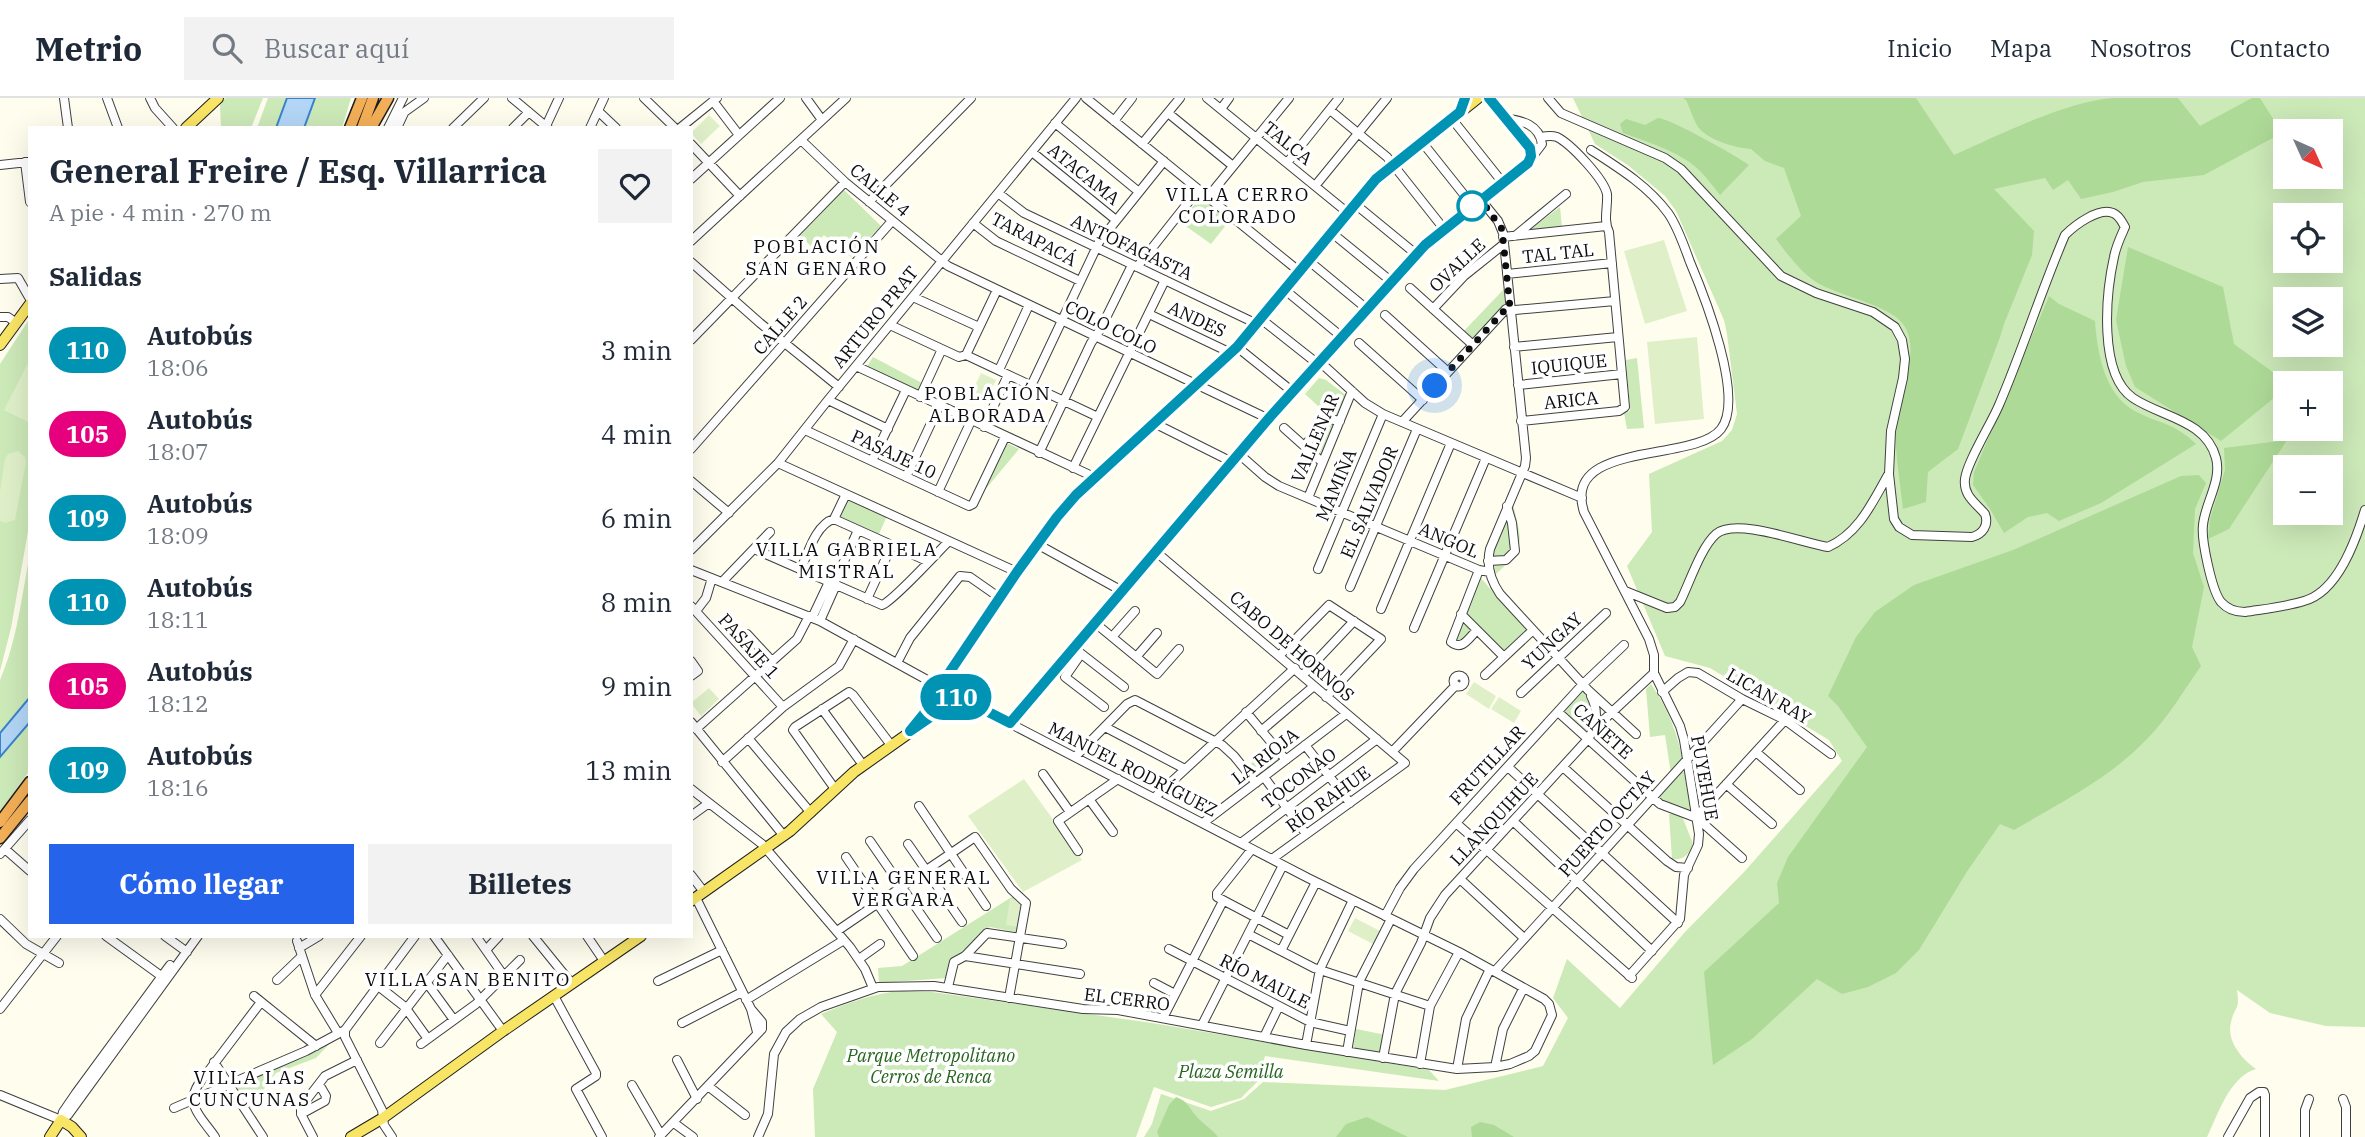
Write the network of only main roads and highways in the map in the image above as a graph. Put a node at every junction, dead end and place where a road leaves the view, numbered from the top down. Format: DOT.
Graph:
graph roads {
  1 [pos="218,98"];
  2 [pos="360,98"];
  3 [pos="373,98"];
  4 [pos="388,98"];
  5 [pos="1465,98"];
  6 [pos="1478,98"];
  7 [pos="1456,116"];
  8 [pos="188,126"];
  9 [pos="352,126"];
  10 [pos="363,126"];
  11 [pos="372,126"];
  12 [pos="28,305"];
  13 [pos="0,345"];
  14 [pos="940,687"];
  15 [pos="910,731"];
  16 [pos="28,785"];
  17 [pos="28,803"];
  18 [pos="0,822"];
  19 [pos="0,838"];
  20 [pos="697,897"];
  21 [pos="638,938"];
  22 [pos="50,1137"];
  23 [pos="81,1137"];
  24 [pos="351,1137"];
  1 -- 8 [label="main road"];
  2 -- 9 [label="highway"];
  3 -- 10 [label="highway"];
  4 -- 11 [label="highway"];
  5 -- 7 [label="main road"];
  6 -- 7 [label="main road"];
  7 -- 14 [label="main road"];
  12 -- 13 [label="main road"];
  14 -- 15 [label="main road"];
  14 -- 15 [label="main road, MANUEL RODRÍGUEZ"];
  15 -- 20 [label="main road"];
  16 -- 18 [label="highway"];
  17 -- 19 [label="highway"];
  21 -- 24 [label="main road"];
  22 -- 23 [label="main road"];
}
